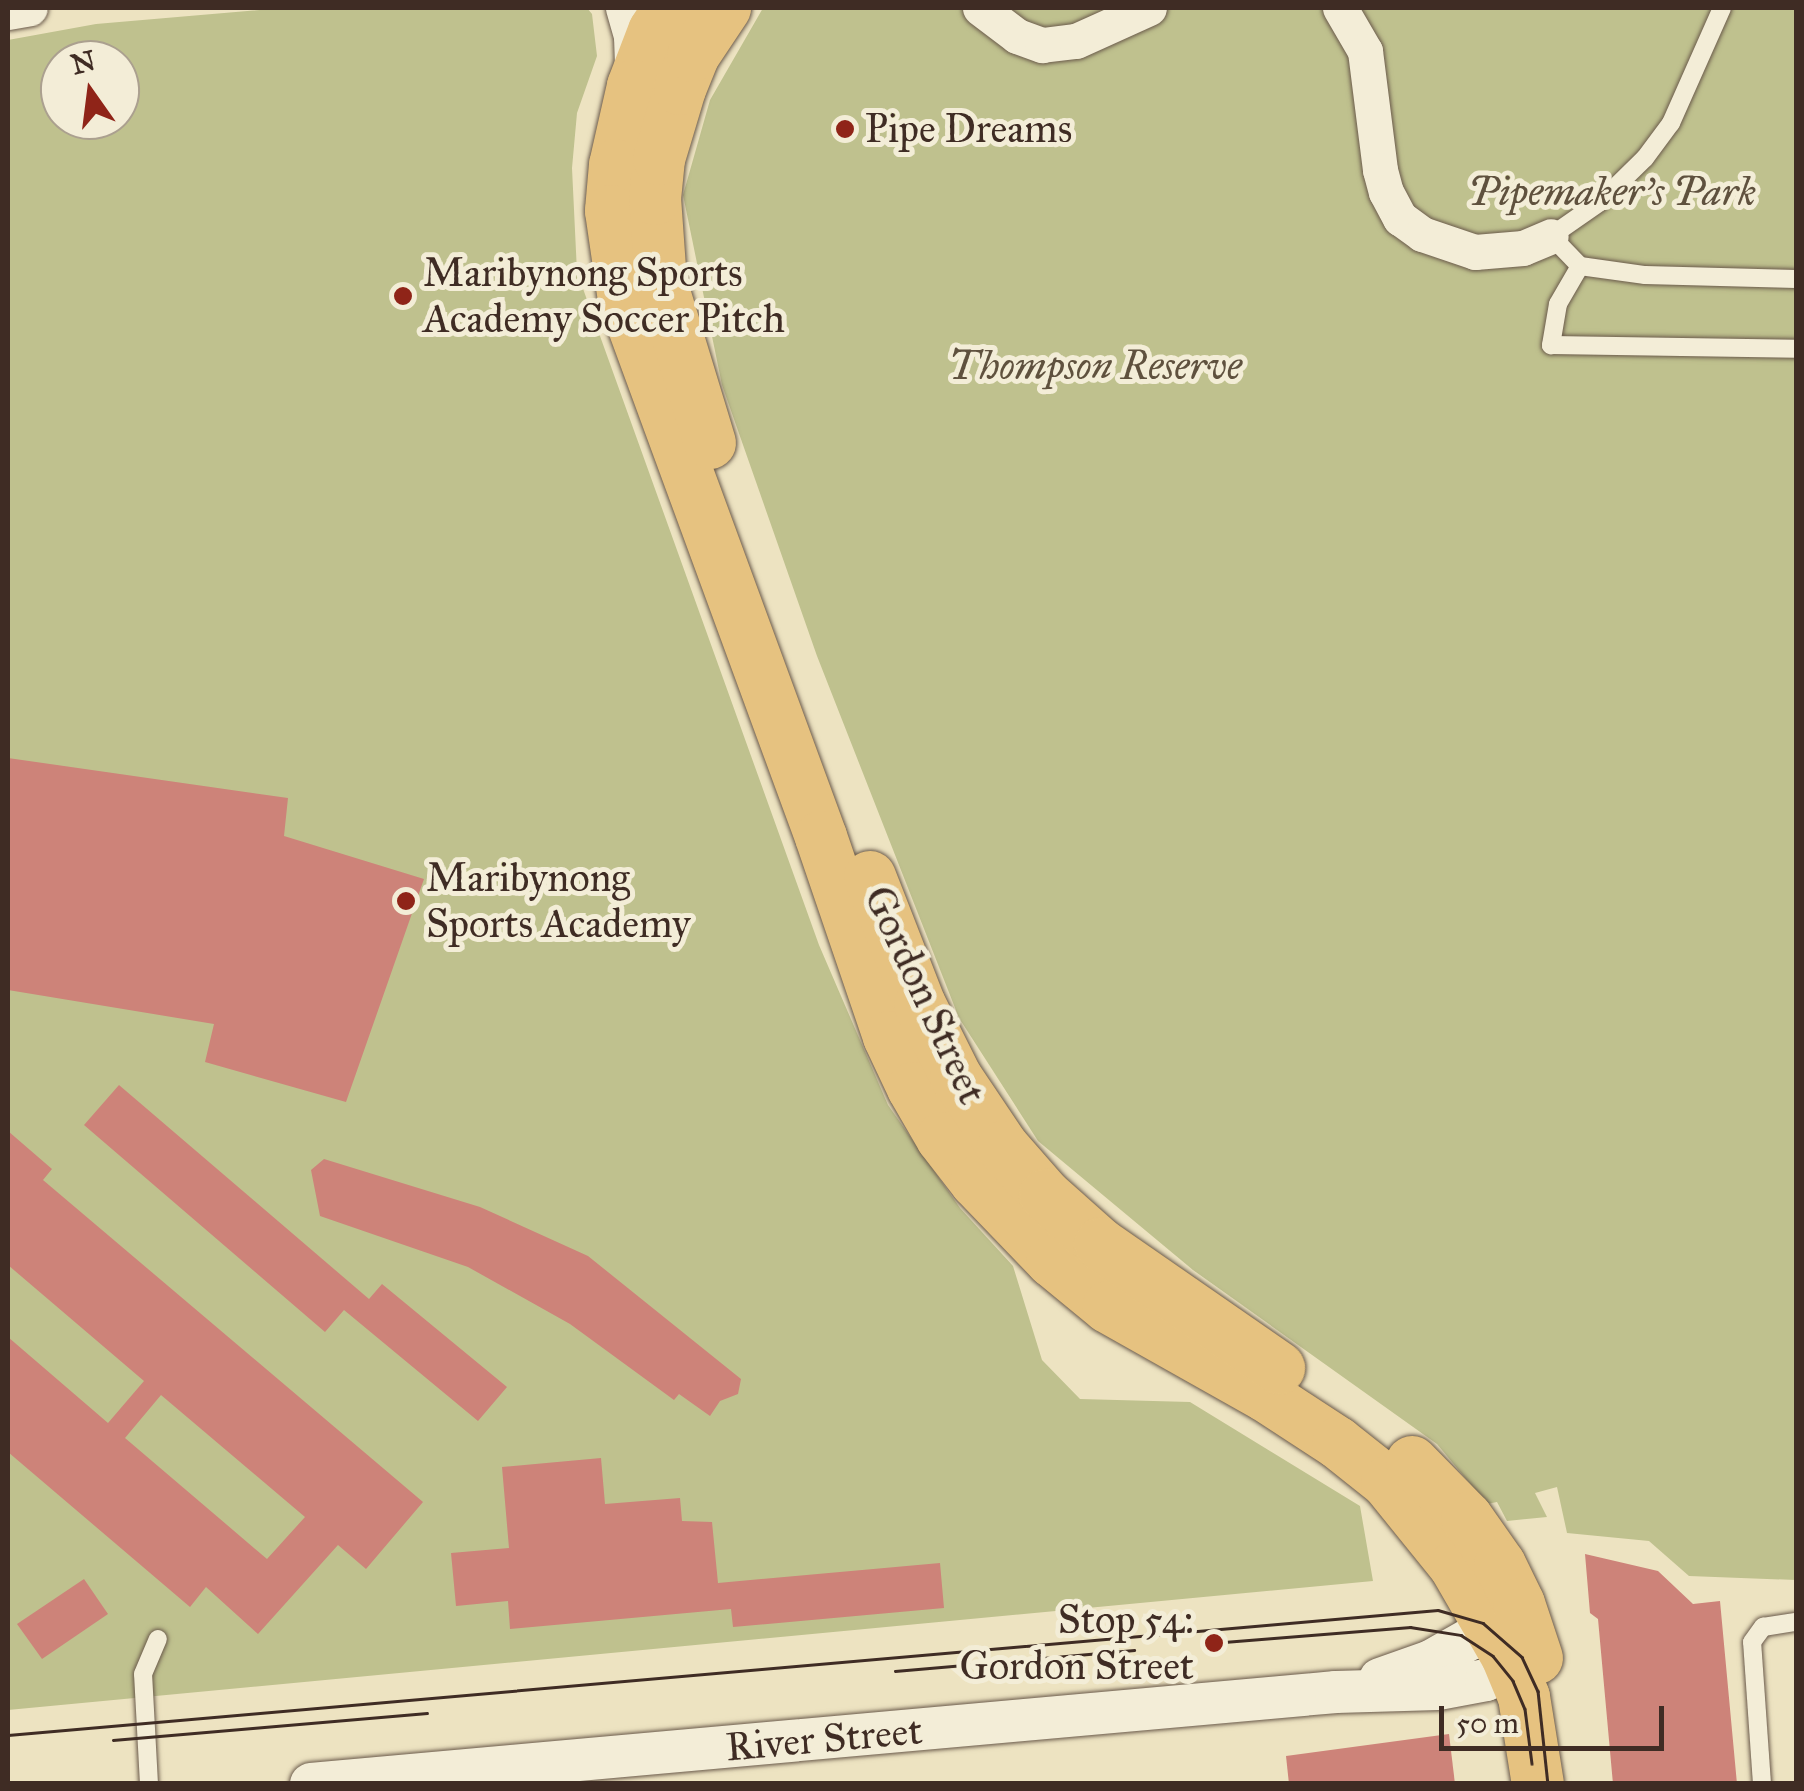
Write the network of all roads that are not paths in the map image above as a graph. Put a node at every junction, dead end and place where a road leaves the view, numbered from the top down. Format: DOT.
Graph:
graph roads {
  1 [pos="30,8"];
  2 [pos="623,8"];
  3 [pos="670,8"];
  4 [pos="725,8"];
  5 [pos="980,8"];
  6 [pos="1014,8"];
  7 [pos="1149,8"];
  8 [pos="1340,8"];
  9 [pos="1722,8"];
  10 [pos="8,12"];
  11 [pos="1111,25"];
  12 [pos="633,86"];
  13 [pos="1552,236"];
  14 [pos="1580,266"];
  15 [pos="1796,280"];
  16 [pos="1796,349"];
  17 [pos="1100,1244"];
  18 [pos="1108,1306"];
  19 [pos="1796,1622"];
  20 [pos="158,1639"];
  21 [pos="1518,1645"];
  22 [pos="149,1784"];
  23 [pos="311,1784"];
  24 [pos="1539,1784"];
  25 [pos="1762,1784"];
  1 -- 10 [label="street"];
  2 -- 12 [label="street"];
  3 -- 12 [label="main road, Gordon Street"];
  4 -- 17 [label="main road, Gordon Street"];
  5 -- 11 [label="street"];
  6 -- 11 [label="street"];
  7 -- 11 [label="street"];
  8 -- 13 [label="street"];
  9 -- 13 [label="lane"];
  12 -- 18 [label="main road, Gordon Street"];
  13 -- 14 [label="lane"];
  14 -- 15 [label="lane"];
  14 -- 16 [label="lane"];
  17 -- 18 [label="main road"];
  17 -- 21 [label="main road, Gordon Street"];
  18 -- 21 [label="main road, Gordon Street"];
  19 -- 25 [label="lane"];
  20 -- 22 [label="lane"];
  21 -- 23 [label="street, River Street"];
  21 -- 24 [label="main road, Gordon Street"];
}
